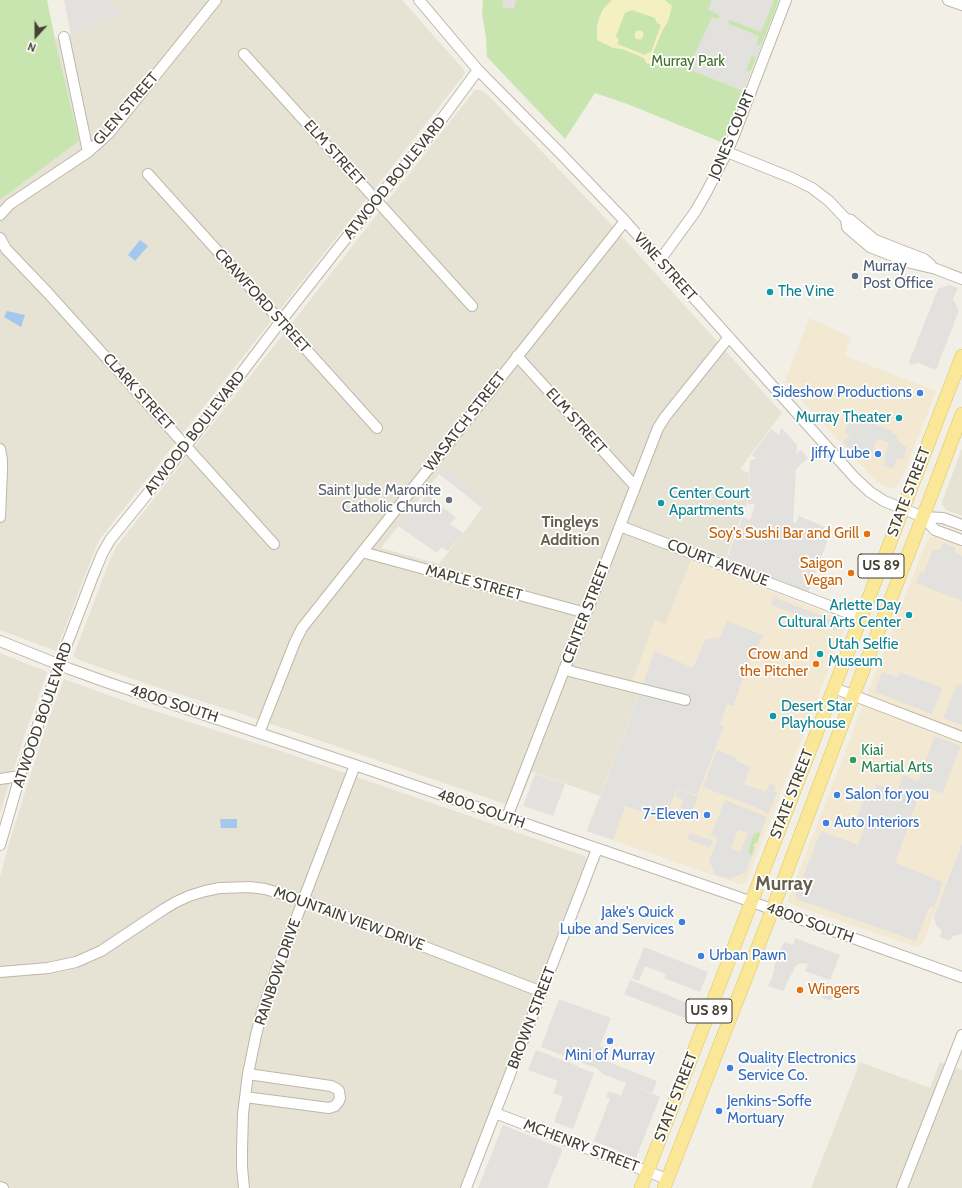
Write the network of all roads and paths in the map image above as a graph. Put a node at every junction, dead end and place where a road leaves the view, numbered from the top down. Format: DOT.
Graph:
graph roads {
  1 [pos="216,0"];
  2 [pos="419,0"];
  3 [pos="786,0"];
  4 [pos="948,0"];
  5 [pos="962,5"];
  6 [pos="64,38"];
  7 [pos="244,54"];
  8 [pos="478,70"];
  9 [pos="88,152"];
  10 [pos="727,152"];
  11 [pos="148,174"];
  12 [pos="376,200"];
  13 [pos="0,215"];
  14 [pos="624,221"];
  15 [pos="1,240"];
  16 [pos="660,260"];
  17 [pos="962,279"];
  18 [pos="472,306"];
  19 [pos="281,321"];
  20 [pos="729,337"];
  21 [pos="518,356"];
  22 [pos="962,356"];
  23 [pos="962,414"];
  24 [pos="377,428"];
  25 [pos="186,446"];
  26 [pos="0,449"];
  27 [pos="635,486"];
  28 [pos="903,509"];
  29 [pos="923,516"];
  30 [pos="0,518"];
  31 [pos="962,525"];
  32 [pos="620,526"];
  33 [pos="962,540"];
  34 [pos="274,544"];
  35 [pos="362,552"];
  36 [pos="586,613"];
  37 [pos="861,618"];
  38 [pos="0,641"];
  39 [pos="60,665"];
  40 [pos="564,669"];
  41 [pos="834,688"];
  42 [pos="853,696"];
  43 [pos="685,700"];
  44 [pos="259,733"];
  45 [pos="962,737"];
  46 [pos="355,765"];
  47 [pos="20,776"];
  48 [pos="0,779"];
  49 [pos="507,817"];
  50 [pos="0,845"];
  51 [pos="597,849"];
  52 [pos="303,900"];
  53 [pos="751,901"];
  54 [pos="772,910"];
  55 [pos="0,972"];
  56 [pos="962,977"];
  57 [pos="542,992"];
  58 [pos="962,1035"];
  59 [pos="248,1074"];
  60 [pos="245,1097"];
  61 [pos="495,1113"];
  62 [pos="647,1171"];
  63 [pos="666,1184"];
  64 [pos="0,1186"];
  65 [pos="3,1188"];
  66 [pos="244,1188"];
  67 [pos="466,1188"];
  68 [pos="641,1188"];
  69 [pos="902,1188"];
  1 -- 9 [label="street, GLEN STREET"];
  2 -- 8 [label="street, VINE STREET"];
  3 -- 10 [label="street, JONES COURT"];
  4 -- 5 [label="street"];
  6 -- 9 [label="street"];
  7 -- 12 [label="street, ELM STREET"];
  8 -- 12 [label="street, ATWOOD BOULEVARD"];
  8 -- 14 [label="street, VINE STREET"];
  9 -- 13 [label="street, GLEN STREET"];
  10 -- 16 [label="street, JONES COURT"];
  10 -- 17 [label="street"];
  11 -- 19 [label="street, CRAWFORD STREET"];
  12 -- 18 [label="street, ELM STREET"];
  12 -- 19 [label="street, ATWOOD BOULEVARD"];
  14 -- 16 [label="street, VINE STREET"];
  14 -- 21 [label="street, WASATCH STREET"];
  15 -- 25 [label="street, CLARK STREET"];
  16 -- 20 [label="street, VINE STREET"];
  19 -- 24 [label="street, CRAWFORD STREET"];
  19 -- 25 [label="street, ATWOOD BOULEVARD"];
  20 -- 27 [label="street, CENTER STREET"];
  20 -- 28 [label="street, VINE STREET"];
  21 -- 27 [label="street, ELM STREET"];
  21 -- 35 [label="street, WASATCH STREET"];
  22 -- 28 [label="main road, STATE STREET / US 89"];
  23 -- 29 [label="main road, STATE STREET / US 89"];
  25 -- 34 [label="street, CLARK STREET"];
  25 -- 39 [label="street, ATWOOD BOULEVARD"];
  26 -- 30 [label="street"];
  27 -- 32 [label="street, CENTER STREET"];
  28 -- 29 [label="street, VINE STREET"];
  28 -- 37 [label="main road, STATE STREET / US 89"];
  29 -- 31 [label="street, VINE STREET"];
  29 -- 33 [label="street, VINE STREET"];
  29 -- 42 [label="main road, STATE STREET / US 89"];
  32 -- 36 [label="street, CENTER STREET"];
  32 -- 37 [label="street, COURT AVENUE"];
  35 -- 36 [label="street, MAPLE STREET"];
  35 -- 44 [label="street, WASATCH STREET"];
  36 -- 40 [label="street, CENTER STREET"];
  37 -- 41 [label="main road, STATE STREET / US 89"];
  38 -- 39 [label="street, 4800 SOUTH"];
  39 -- 44 [label="street, 4800 SOUTH"];
  39 -- 47 [label="street, ATWOOD BOULEVARD"];
  40 -- 43 [label="street"];
  40 -- 49 [label="street, CENTER STREET"];
  41 -- 42 [label="street"];
  41 -- 53 [label="main road, STATE STREET / US 89"];
  42 -- 45 [label="street"];
  42 -- 54 [label="main road, STATE STREET / US 89"];
  44 -- 46 [label="street, 4800 SOUTH"];
  46 -- 49 [label="street, 4800 SOUTH"];
  46 -- 52 [label="street, RAINBOW DRIVE"];
  47 -- 48 [label="street"];
  47 -- 50 [label="street, ATWOOD BOULEVARD"];
  49 -- 51 [label="street, 4800 SOUTH"];
  51 -- 53 [label="street, 4800 SOUTH"];
  51 -- 57 [label="street, BROWN STREET"];
  52 -- 55 [label="street, MOUNTAIN VIEW DRIVE"];
  52 -- 57 [label="street, MOUNTAIN VIEW DRIVE"];
  52 -- 59 [label="street, RAINBOW DRIVE"];
  53 -- 54 [label="street, 4800 SOUTH"];
  53 -- 62 [label="main road, STATE STREET / US 89"];
  54 -- 56 [label="street, 4800 SOUTH"];
  54 -- 63 [label="main road, STATE STREET / US 89"];
  57 -- 61 [label="street, BROWN STREET"];
  58 -- 69 [label="street"];
  59 -- 60 [label="street, RAINBOW DRIVE"];
  59 -- 60 [label="street"];
  60 -- 66 [label="street, RAINBOW DRIVE"];
  61 -- 62 [label="street, MCHENRY STREET"];
  61 -- 67 [label="street, BROWN STREET"];
  62 -- 63 [label="street, MCHENRY STREET"];
  62 -- 68 [label="main road, STATE STREET / US 89"];
  64 -- 65 [label="street"];
}
